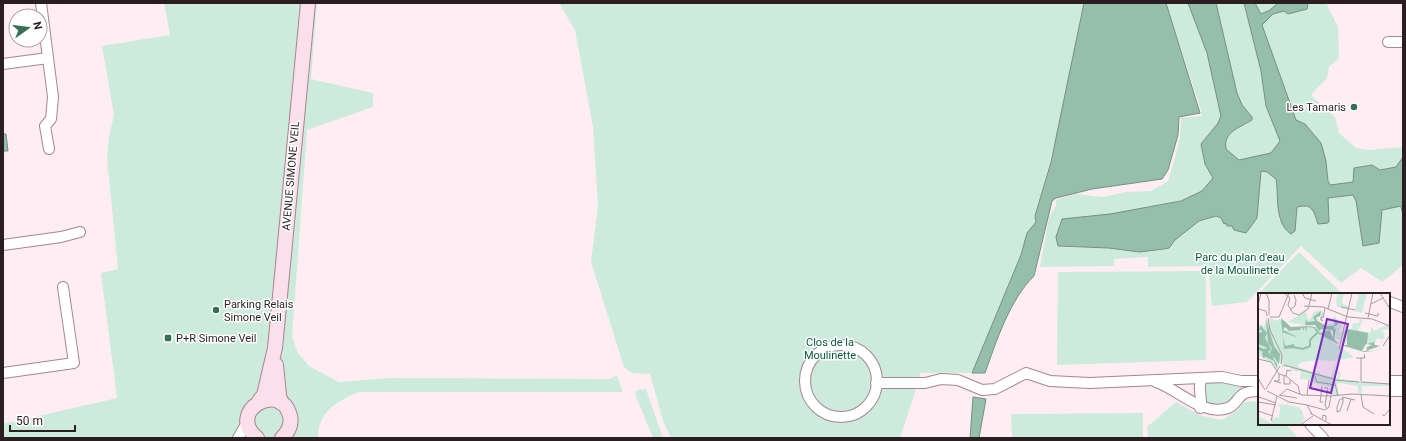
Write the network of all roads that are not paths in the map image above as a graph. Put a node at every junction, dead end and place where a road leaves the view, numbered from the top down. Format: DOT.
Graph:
graph roads {
  1 [pos="41,3"];
  2 [pos="308,3"];
  3 [pos="1388,42"];
  4 [pos="1403,42"];
  5 [pos="48,58"];
  6 [pos="3,64"];
  7 [pos="49,149"];
  8 [pos="80,232"];
  9 [pos="3,245"];
  10 [pos="63,287"];
  11 [pos="1390,302"];
  12 [pos="1403,307"];
  13 [pos="275,348"];
  14 [pos="3,373"];
  15 [pos="1202,378"];
  16 [pos="1150,380"];
  17 [pos="1403,380"];
  18 [pos="1258,381"];
  19 [pos="1390,381"];
  20 [pos="876,383"];
  21 [pos="1258,390"];
  22 [pos="1390,391"];
  23 [pos="1403,391"];
  24 [pos="260,401"];
  25 [pos="281,403"];
  26 [pos="1200,408"];
  27 [pos="248,420"];
  28 [pos="1311,425"];
  29 [pos="238,438"];
  30 [pos="257,438"];
  31 [pos="282,438"];
  32 [pos="1323,438"];
  1 -- 5 [label="street"];
  2 -- 13 [label="main road, AVENUE SIMONE VEIL"];
  3 -- 4 [label="street"];
  5 -- 6 [label="street"];
  5 -- 7 [label="street"];
  8 -- 9 [label="street"];
  10 -- 14 [label="street"];
  11 -- 12 [label="street"];
  13 -- 24 [label="main road"];
  13 -- 25 [label="main road"];
  15 -- 16 [label="street"];
  15 -- 18 [label="street"];
  15 -- 26 [label="street"];
  16 -- 20 [label="street"];
  16 -- 26 [label="street"];
  17 -- 19 [label="street"];
  20 -- 20 [label="street"];
  21 -- 26 [label="street"];
  22 -- 23 [label="street"];
  24 -- 25 [label="main road"];
  24 -- 27 [label="main road"];
  25 -- 31 [label="main road"];
  27 -- 29 [label="street"];
  27 -- 30 [label="main road"];
  28 -- 32 [label="street"];
}
